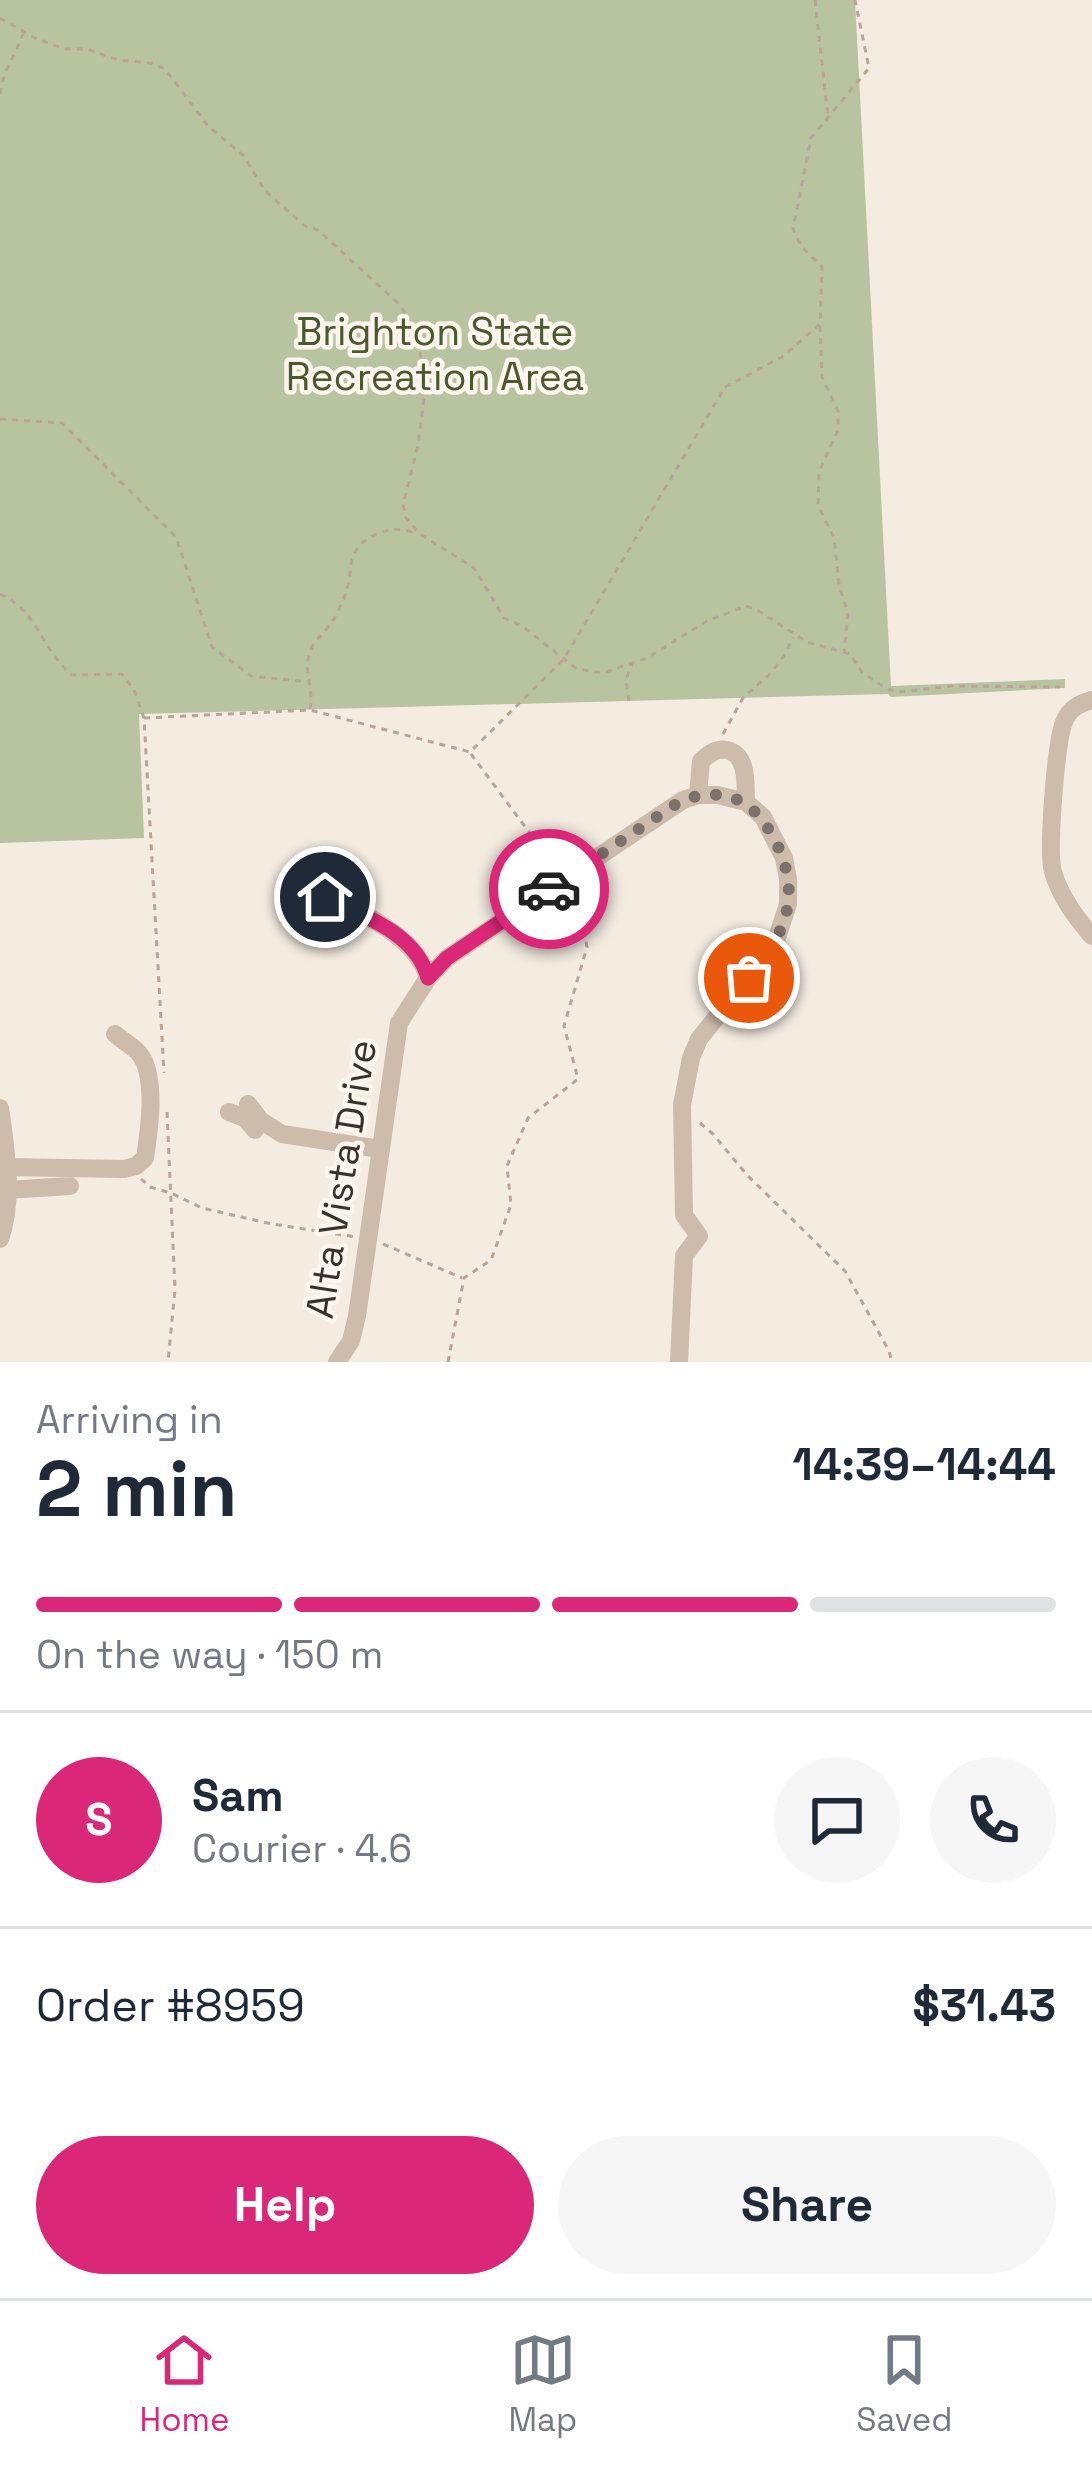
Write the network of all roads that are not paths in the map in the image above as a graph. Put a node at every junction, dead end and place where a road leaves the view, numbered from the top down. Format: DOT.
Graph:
graph roads {
  1 [pos="1092,700"];
  2 [pos="698,796"];
  3 [pos="746,802"];
  4 [pos="296,882"];
  5 [pos="1092,936"];
  6 [pos="428,978"];
  7 [pos="115,1034"];
  8 [pos="248,1104"];
  9 [pos="0,1108"];
  10 [pos="229,1112"];
  11 [pos="282,1134"];
  12 [pos="380,1149"];
  13 [pos="6,1167"];
  14 [pos="70,1186"];
  15 [pos="7,1190"];
  16 [pos="0,1239"];
  17 [pos="337,1362"];
  18 [pos="679,1362"];
  1 -- 5 [label="street"];
  2 -- 3 [label="street"];
  2 -- 3 [label="street"];
  2 -- 6 [label="street, Alta Vista Drive"];
  3 -- 18 [label="street"];
  4 -- 6 [label="street"];
  6 -- 12 [label="street, Alta Vista Drive"];
  7 -- 13 [label="street"];
  8 -- 11 [label="street"];
  9 -- 13 [label="street"];
  10 -- 11 [label="street"];
  11 -- 12 [label="street"];
  12 -- 17 [label="street, Alta Vista Drive"];
  13 -- 15 [label="street"];
  14 -- 15 [label="street"];
  15 -- 16 [label="street"];
}
